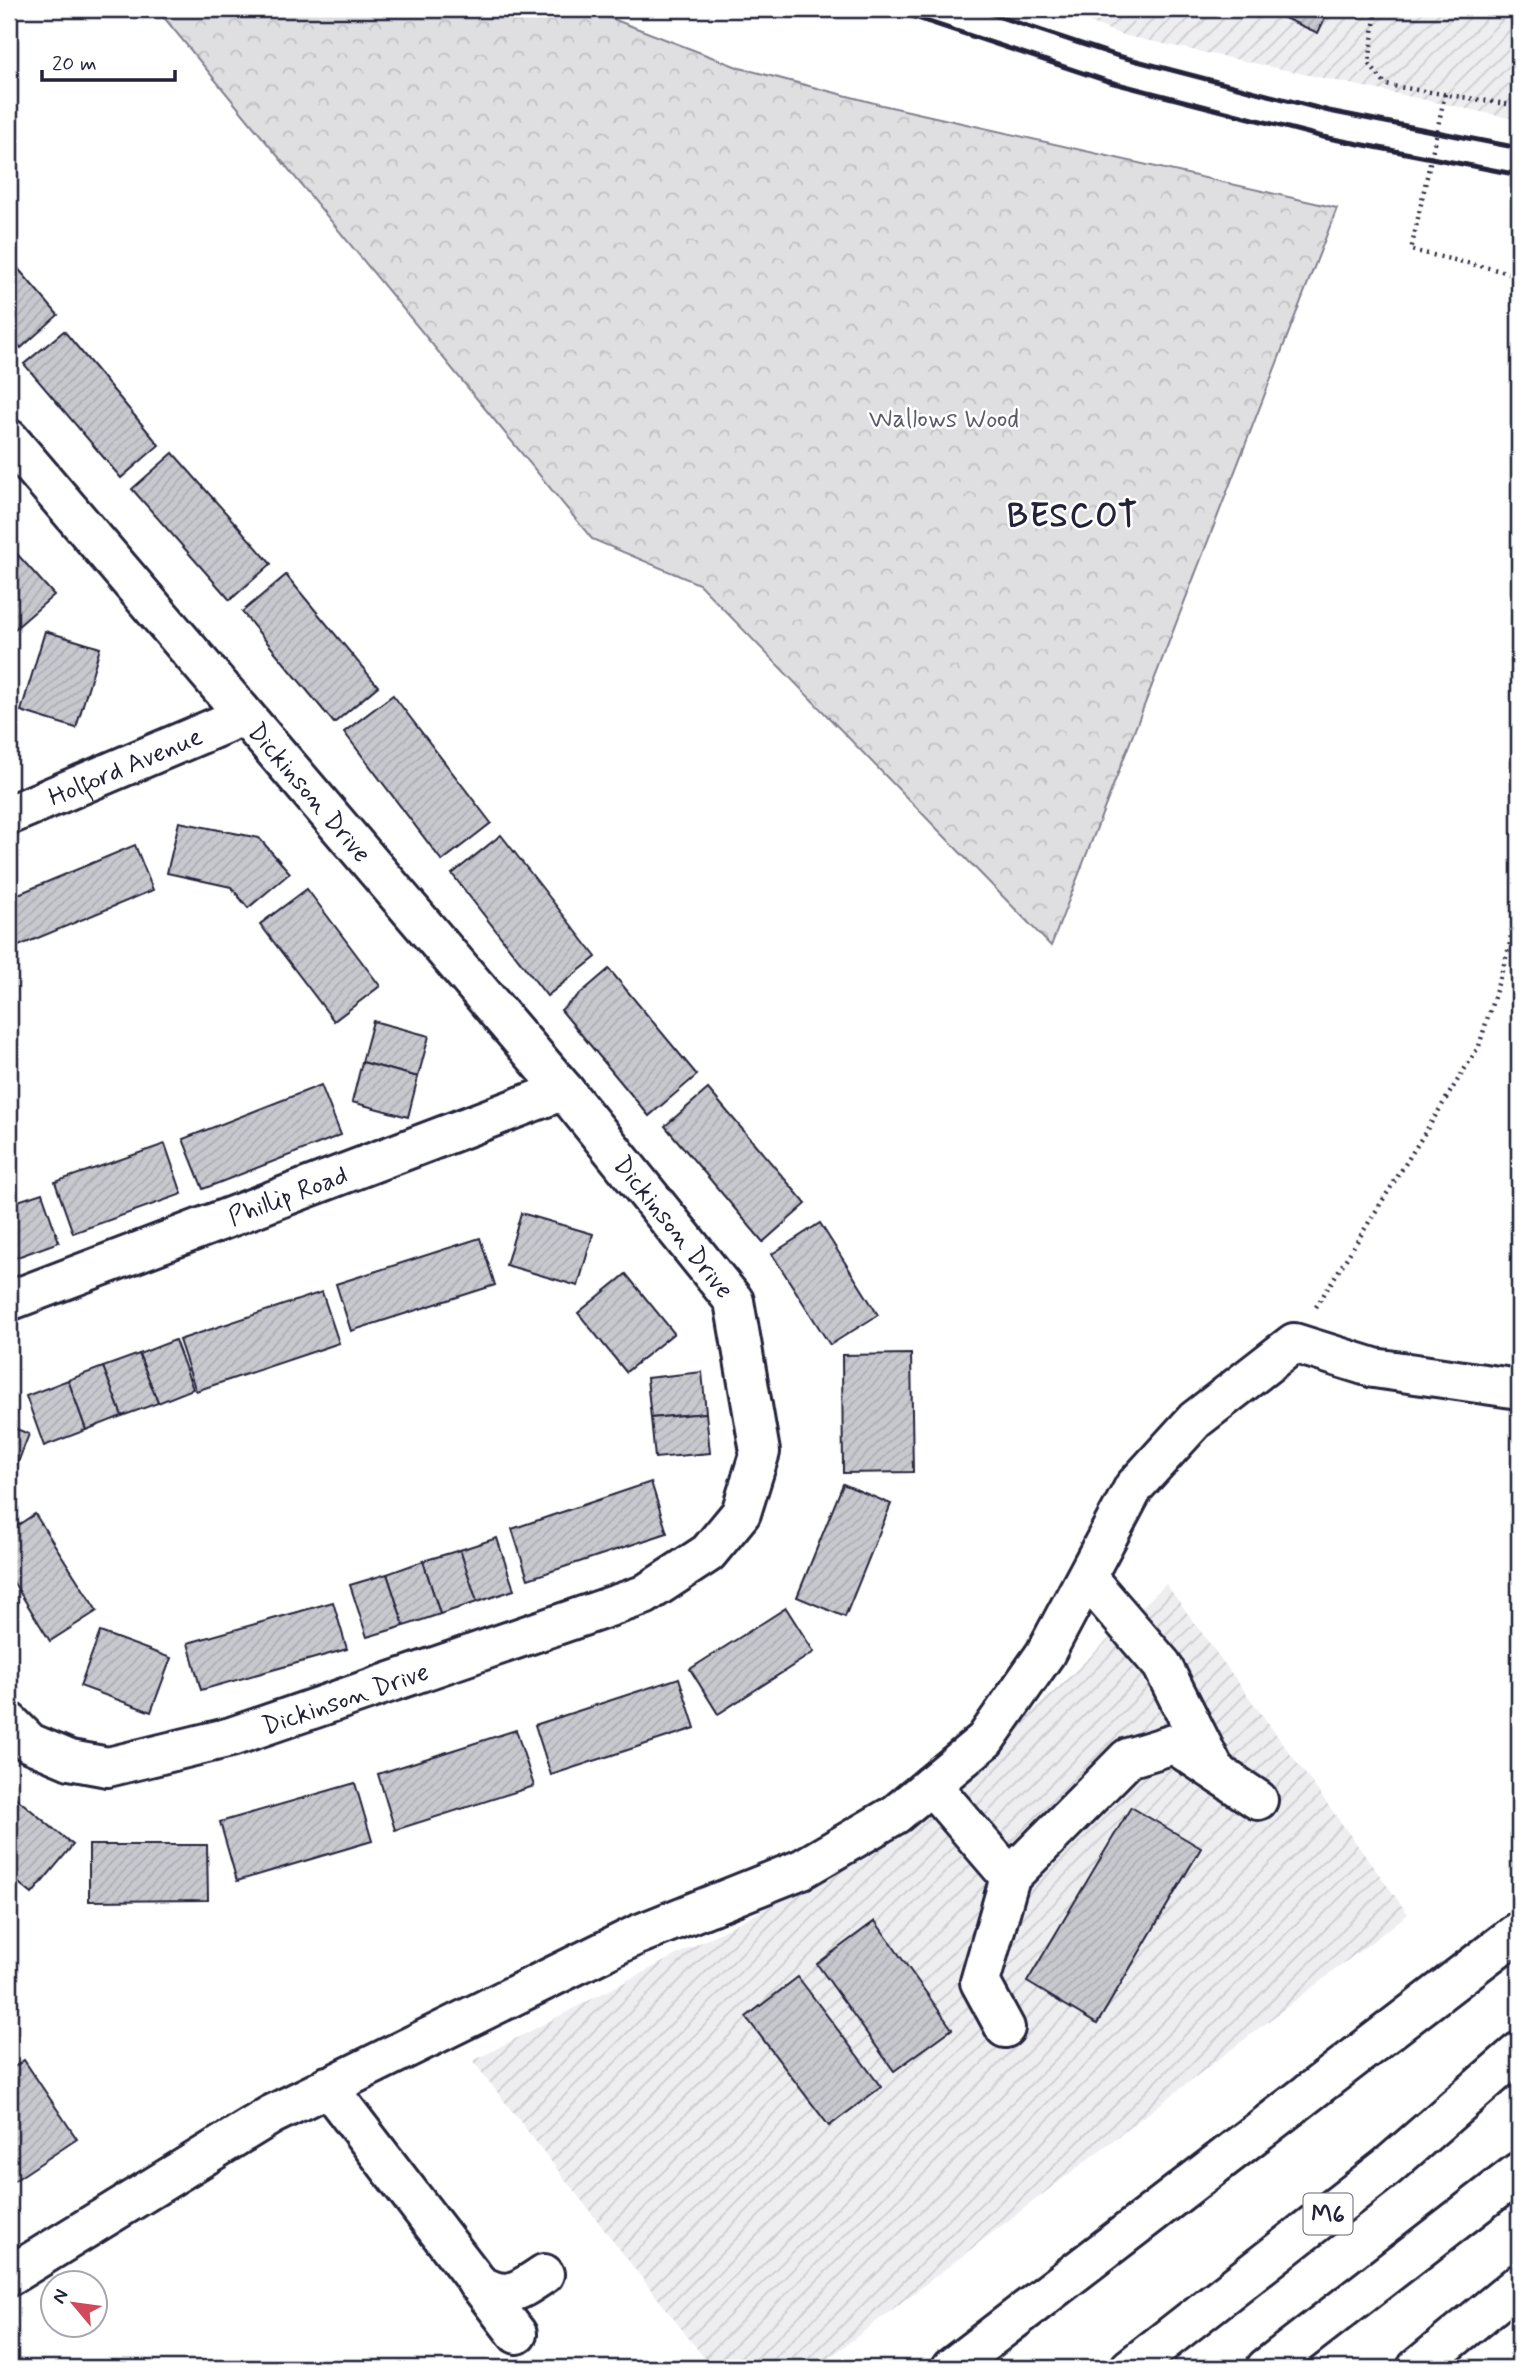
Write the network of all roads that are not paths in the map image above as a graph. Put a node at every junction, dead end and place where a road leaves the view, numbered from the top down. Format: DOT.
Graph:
graph roads {
  1 [pos="9,439"];
  2 [pos="243,716"];
  3 [pos="9,815"];
  4 [pos="564,1090"];
  5 [pos="9,1301"];
  6 [pos="1519,1389"];
  7 [pos="1087,1578"];
  8 [pos="9,1722"];
  9 [pos="1214,1769"];
  10 [pos="931,1785"];
  11 [pos="1258,1800"];
  12 [pos="1010,1877"];
  13 [pos="1519,1931"];
  14 [pos="1004,2028"];
  15 [pos="1519,2052"];
  16 [pos="327,2087"];
  17 [pos="1519,2172"];
  18 [pos="544,2274"];
  19 [pos="9,2276"];
  20 [pos="477,2283"];
  21 [pos="1519,2284"];
  22 [pos="517,2334"];
  23 [pos="951,2368"];
  24 [pos="1130,2368"];
  25 [pos="1266,2368"];
  26 [pos="1417,2368"];
  1 -- 2 [label="main road, Dickinson Drive"];
  2 -- 3 [label="main road, Holford Avenue"];
  2 -- 4 [label="main road, Dickinson Drive"];
  4 -- 5 [label="main road, Phillip Road"];
  4 -- 8 [label="main road, Dickinson Drive"];
  6 -- 7 [label="main road"];
  7 -- 9 [label="main road"];
  7 -- 10 [label="main road"];
  9 -- 11 [label="main road"];
  9 -- 12 [label="main road"];
  10 -- 12 [label="main road"];
  10 -- 16 [label="main road"];
  12 -- 14 [label="main road"];
  13 -- 23 [label="main road"];
  15 -- 24 [label="main road, M6"];
  16 -- 19 [label="main road"];
  16 -- 20 [label="main road"];
  17 -- 25 [label="main road"];
  18 -- 20 [label="main road"];
  20 -- 22 [label="main road"];
  21 -- 26 [label="main road"];
}
